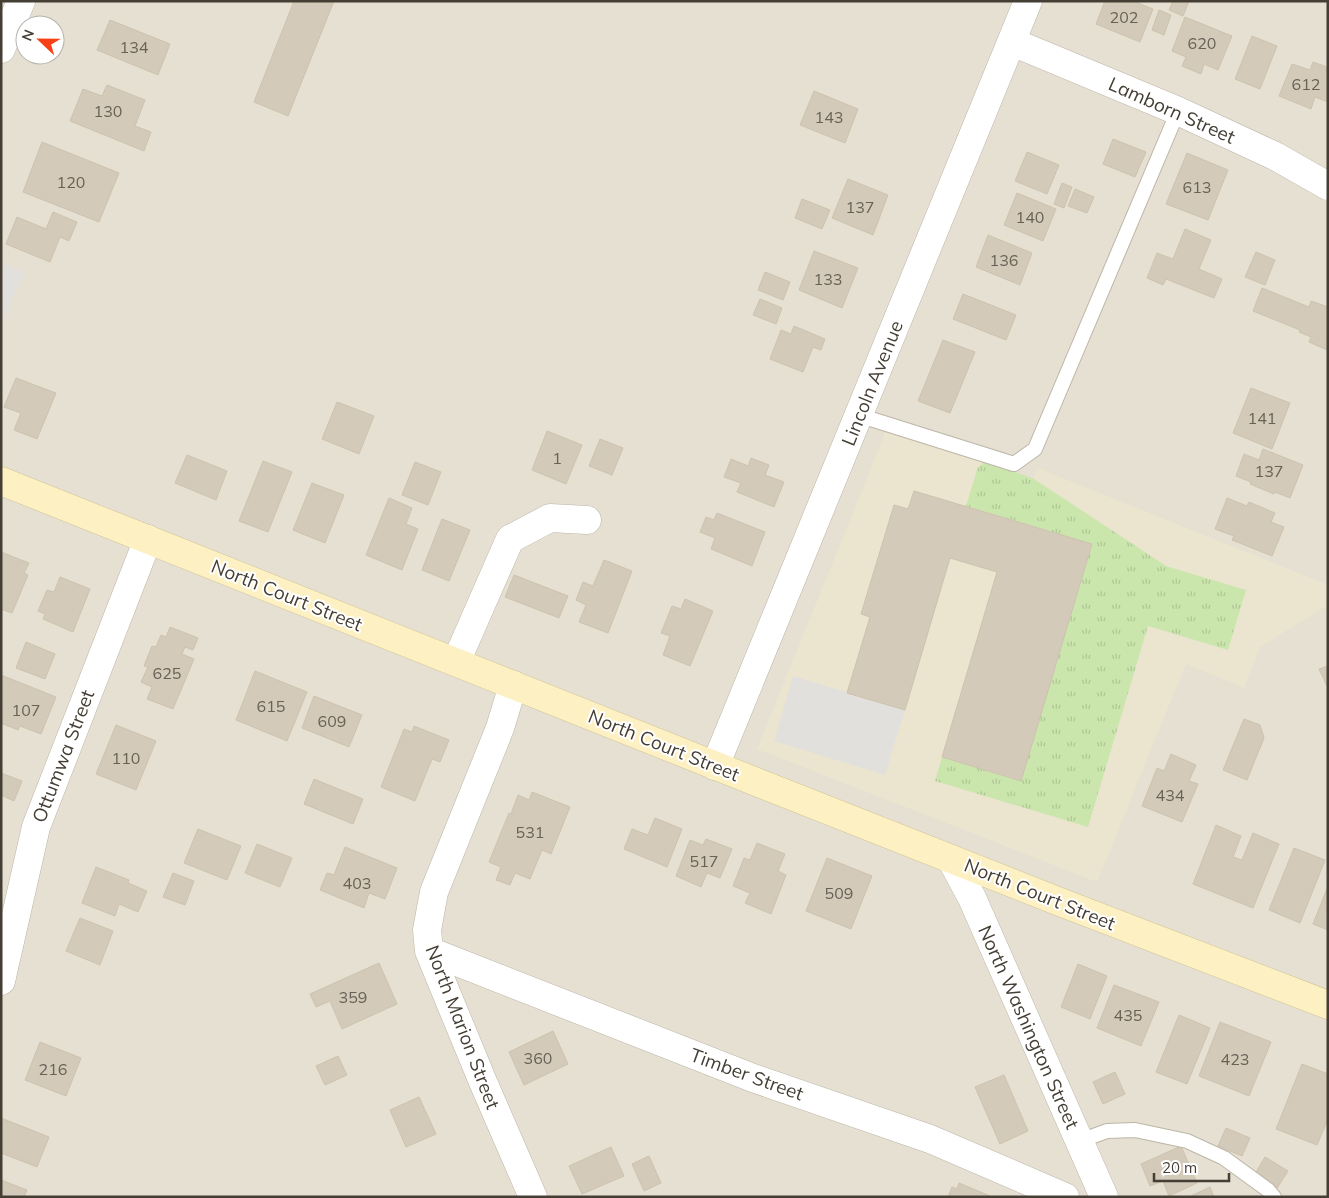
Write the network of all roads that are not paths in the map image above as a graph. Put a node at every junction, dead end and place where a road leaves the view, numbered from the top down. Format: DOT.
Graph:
graph roads {
  1 [pos="21,1"];
  2 [pos="1028,1"];
  3 [pos="1012,42"];
  4 [pos="1,49"];
  5 [pos="1178,111"];
  6 [pos="1328,186"];
  7 [pos="858,415"];
  8 [pos="1,481"];
  9 [pos="587,520"];
  10 [pos="148,539"];
  11 [pos="456,662"];
  12 [pos="513,685"];
  13 [pos="715,766"];
  14 [pos="951,859"];
  15 [pos="429,951"];
  16 [pos="1,981"];
  17 [pos="1328,1005"];
  18 [pos="1080,1141"];
  19 [pos="1101,1190"];
  20 [pos="533,1197"];
  21 [pos="1065,1197"];
  22 [pos="1073,1197"];
  23 [pos="1274,1197"];
  1 -- 4 [label="street"];
  2 -- 3 [label="street, Lincoln Avenue"];
  3 -- 5 [label="street, Lamborn Street"];
  3 -- 7 [label="street, Lincoln Avenue"];
  5 -- 6 [label="street, Lamborn Street"];
  5 -- 7 [label="lane"];
  7 -- 13 [label="street, Lincoln Avenue"];
  8 -- 10 [label="main road, North Court Street"];
  9 -- 11 [label="street"];
  10 -- 11 [label="main road, North Court Street"];
  10 -- 16 [label="street, Ottumwa Street"];
  11 -- 12 [label="main road, North Court Street"];
  12 -- 13 [label="main road, North Court Street"];
  12 -- 15 [label="street, North Marion Street"];
  13 -- 14 [label="main road, North Court Street"];
  14 -- 17 [label="main road, North Court Street"];
  14 -- 18 [label="street, North Washington Street"];
  15 -- 20 [label="street, North Marion Street"];
  15 -- 21 [label="street, Timber Street"];
  18 -- 19 [label="street, North Washington Street"];
  18 -- 23 [label="lane"];
  19 -- 22 [label="street"];
}
